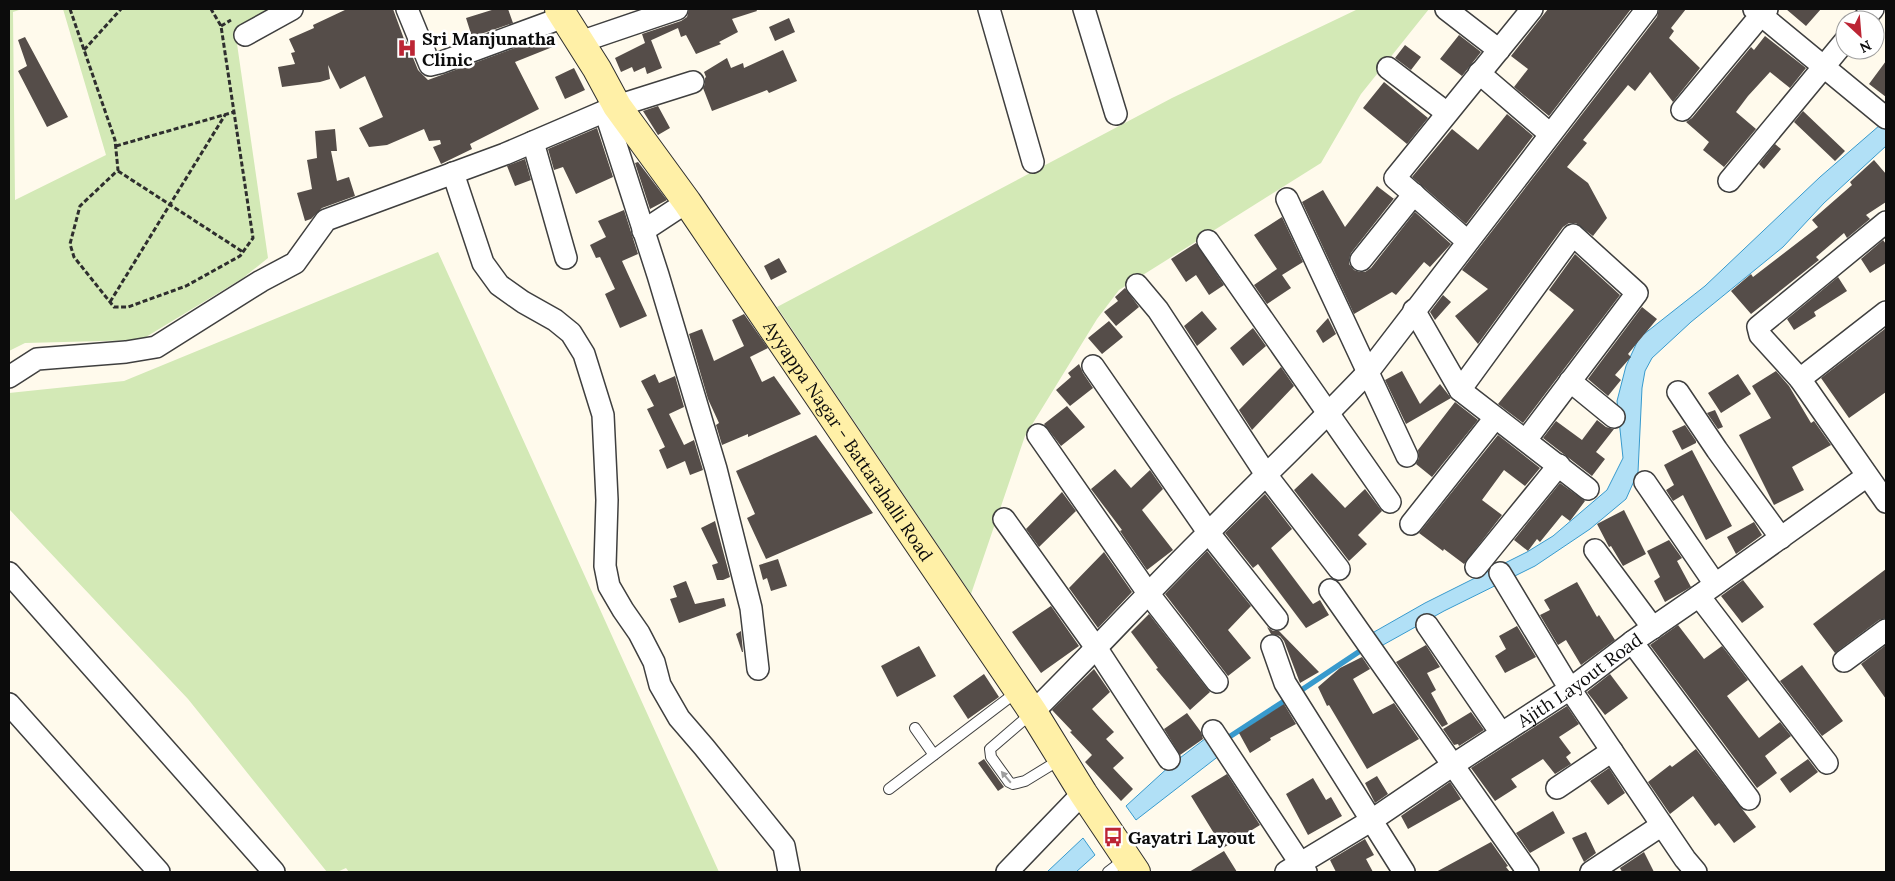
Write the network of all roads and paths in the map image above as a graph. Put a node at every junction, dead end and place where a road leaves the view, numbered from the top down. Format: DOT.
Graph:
graph roads {
  1 [pos="70,9"];
  2 [pos="121,9"];
  3 [pos="211,9"];
  4 [pos="292,9"];
  5 [pos="407,9"];
  6 [pos="677,9"];
  7 [pos="989,9"];
  8 [pos="1084,9"];
  9 [pos="1446,9"];
  10 [pos="1532,9"];
  11 [pos="1646,9"];
  12 [pos="1761,11"];
  13 [pos="562,13"];
  14 [pos="245,35"];
  15 [pos="580,42"];
  16 [pos="84,50"];
  17 [pos="1499,50"];
  18 [pos="1835,52"];
  19 [pos="1823,66"];
  20 [pos="1388,68"];
  21 [pos="1480,73"];
  22 [pos="693,82"];
  23 [pos="611,109"];
  24 [pos="1682,110"];
  25 [pos="234,112"];
  26 [pos="1447,113"];
  27 [pos="1116,114"];
  28 [pos="225,115"];
  29 [pos="1886,118"];
  30 [pos="1550,134"];
  31 [pos="533,142"];
  32 [pos="116,146"];
  33 [pos="1033,162"];
  34 [pos="118,170"];
  35 [pos="453,173"];
  36 [pos="1729,181"];
  37 [pos="1414,194"];
  38 [pos="1287,199"];
  39 [pos="688,202"];
  40 [pos="170,204"];
  41 [pos="1886,222"];
  42 [pos="643,231"];
  43 [pos="1208,241"];
  44 [pos="1467,241"];
  45 [pos="243,252"];
  46 [pos="566,258"];
  47 [pos="1361,260"];
  48 [pos="1137,285"];
  49 [pos="110,302"];
  50 [pos="1414,310"];
  51 [pos="1886,312"];
  52 [pos="1093,366"];
  53 [pos="1368,372"];
  54 [pos="9,377"];
  55 [pos="1800,379"];
  56 [pos="1570,381"];
  57 [pos="1460,390"];
  58 [pos="1678,392"];
  59 [pos="1328,414"];
  60 [pos="1614,417"];
  61 [pos="1495,418"];
  62 [pos="1038,435"];
  63 [pos="1526,440"];
  64 [pos="1406,456"];
  65 [pos="1559,466"];
  66 [pos="1267,476"];
  67 [pos="1645,482"];
  68 [pos="1878,486"];
  69 [pos="1588,489"];
  70 [pos="1390,502"];
  71 [pos="1004,519"];
  72 [pos="1411,524"];
  73 [pos="1208,532"];
  74 [pos="1781,538"];
  75 [pos="1595,550"];
  76 [pos="1476,566"];
  77 [pos="1339,569"];
  78 [pos="9,573"];
  79 [pos="1500,573"];
  80 [pos="1330,590"];
  81 [pos="1707,590"];
  82 [pos="1148,593"];
  83 [pos="1277,619"];
  84 [pos="1427,625"];
  85 [pos="1653,628"];
  86 [pos="1886,630"];
  87 [pos="1632,642"];
  88 [pos="1272,646"];
  89 [pos="1097,649"];
  90 [pos="1844,661"];
  91 [pos="758,669"];
  92 [pos="1217,682"];
  93 [pos="1570,689"];
  94 [pos="1026,701"];
  95 [pos="9,704"];
  96 [pos="916,728"];
  97 [pos="1501,734"];
  98 [pos="1218,740"];
  99 [pos="1612,751"];
  100 [pos="934,755"];
  101 [pos="1062,759"];
  102 [pos="1169,759"];
  103 [pos="1827,763"];
  104 [pos="1453,765"];
  105 [pos="1557,788"];
  106 [pos="889,789"];
  107 [pos="1083,794"];
  108 [pos="1749,800"];
  109 [pos="1372,820"];
  110 [pos="1662,825"];
  111 [pos="1124,867"];
  112 [pos="1297,870"];
  113 [pos="160,872"];
  114 [pos="274,872"];
  115 [pos="789,872"];
  116 [pos="1006,872"];
  117 [pos="1404,872"];
  118 [pos="1528,872"];
  119 [pos="1591,872"];
  120 [pos="1696,872"];
  1 -- 16 [label="path"];
  2 -- 16 [label="path"];
  3 -- 25 [label="path"];
  4 -- 14 [label="street"];
  5 -- 13 [label="street"];
  6 -- 15 [label="street"];
  7 -- 33 [label="street"];
  8 -- 27 [label="street"];
  9 -- 17 [label="street"];
  10 -- 17 [label="street"];
  11 -- 30 [label="street"];
  12 -- 19 [label="street"];
  12 -- 24 [label="street"];
  13 -- 15 [label="main road, Ayyappa Nagar - Battarahalli Road"];
  15 -- 23 [label="main road, Ayyappa Nagar - Battarahalli Road"];
  16 -- 32 [label="path"];
  17 -- 21 [label="street"];
  18 -- 19 [label="street"];
  19 -- 29 [label="street"];
  19 -- 36 [label="street"];
  20 -- 26 [label="street"];
  21 -- 26 [label="street"];
  21 -- 30 [label="street"];
  22 -- 23 [label="street"];
  23 -- 31 [label="street"];
  23 -- 39 [label="main road, Ayyappa Nagar - Battarahalli Road"];
  23 -- 42 [label="street"];
  25 -- 28 [label="path"];
  25 -- 45 [label="path"];
  26 -- 37 [label="street"];
  28 -- 32 [label="path"];
  28 -- 40 [label="path"];
  30 -- 44 [label="street"];
  31 -- 35 [label="street"];
  31 -- 46 [label="street"];
  32 -- 34 [label="path"];
  34 -- 40 [label="path"];
  34 -- 49 [label="path"];
  35 -- 54 [label="street"];
  35 -- 115 [label="street"];
  37 -- 44 [label="street"];
  37 -- 47 [label="street"];
  38 -- 53 [label="street"];
  39 -- 42 [label="street"];
  39 -- 94 [label="main road, Ayyappa Nagar - Battarahalli Road"];
  40 -- 45 [label="path"];
  40 -- 49 [label="path"];
  41 -- 55 [label="street"];
  42 -- 91 [label="street"];
  43 -- 59 [label="street"];
  44 -- 50 [label="street"];
  45 -- 49 [label="path"];
  48 -- 66 [label="street"];
  50 -- 53 [label="street"];
  50 -- 57 [label="street"];
  51 -- 55 [label="street"];
  52 -- 73 [label="street"];
  53 -- 59 [label="street"];
  53 -- 64 [label="street"];
  55 -- 68 [label="street"];
  56 -- 57 [label="street"];
  56 -- 60 [label="street"];
  56 -- 63 [label="street"];
  57 -- 61 [label="street"];
  58 -- 74 [label="street"];
  59 -- 66 [label="street"];
  59 -- 70 [label="street"];
  61 -- 63 [label="street"];
  61 -- 72 [label="street"];
  62 -- 82 [label="street"];
  63 -- 65 [label="street"];
  65 -- 69 [label="street"];
  65 -- 76 [label="street"];
  66 -- 73 [label="street"];
  66 -- 77 [label="street"];
  67 -- 81 [label="street"];
  68 -- 74 [label="street, Ajith Layout Road"];
  71 -- 89 [label="street"];
  73 -- 82 [label="street"];
  73 -- 83 [label="street"];
  74 -- 81 [label="street, Ajith Layout Road"];
  75 -- 85 [label="street"];
  78 -- 114 [label="street"];
  79 -- 93 [label="street"];
  80 -- 104 [label="street"];
  81 -- 85 [label="street, Ajith Layout Road"];
  81 -- 103 [label="street"];
  82 -- 89 [label="street"];
  82 -- 92 [label="street"];
  84 -- 97 [label="street"];
  85 -- 87 [label="street, Ajith Layout Road"];
  86 -- 90 [label="street"];
  87 -- 93 [label="street, Ajith Layout Road"];
  87 -- 108 [label="street"];
  88 -- 109 [label="street"];
  89 -- 94 [label="street"];
  89 -- 102 [label="street"];
  93 -- 97 [label="street, Ajith Layout Road"];
  93 -- 99 [label="street"];
  94 -- 100 [label="lane"];
  94 -- 101 [label="main road, Ayyappa Nagar - Battarahalli Road"];
  101 -- 94 [label="lane, one-way"];
  95 -- 113 [label="street"];
  96 -- 100 [label="lane"];
  97 -- 104 [label="street, Ajith Layout Road"];
  98 -- 112 [label="street"];
  99 -- 105 [label="street"];
  99 -- 110 [label="street"];
  100 -- 106 [label="lane"];
  101 -- 107 [label="main road, Ayyappa Nagar - Battarahalli Road"];
  104 -- 109 [label="street, Ajith Layout Road"];
  104 -- 118 [label="street"];
  107 -- 111 [label="main road, Ayyappa Nagar - Battarahalli Road"];
  107 -- 116 [label="street"];
  109 -- 112 [label="street, Ajith Layout Road"];
  109 -- 117 [label="street"];
  110 -- 119 [label="street"];
  110 -- 120 [label="street"];
}
